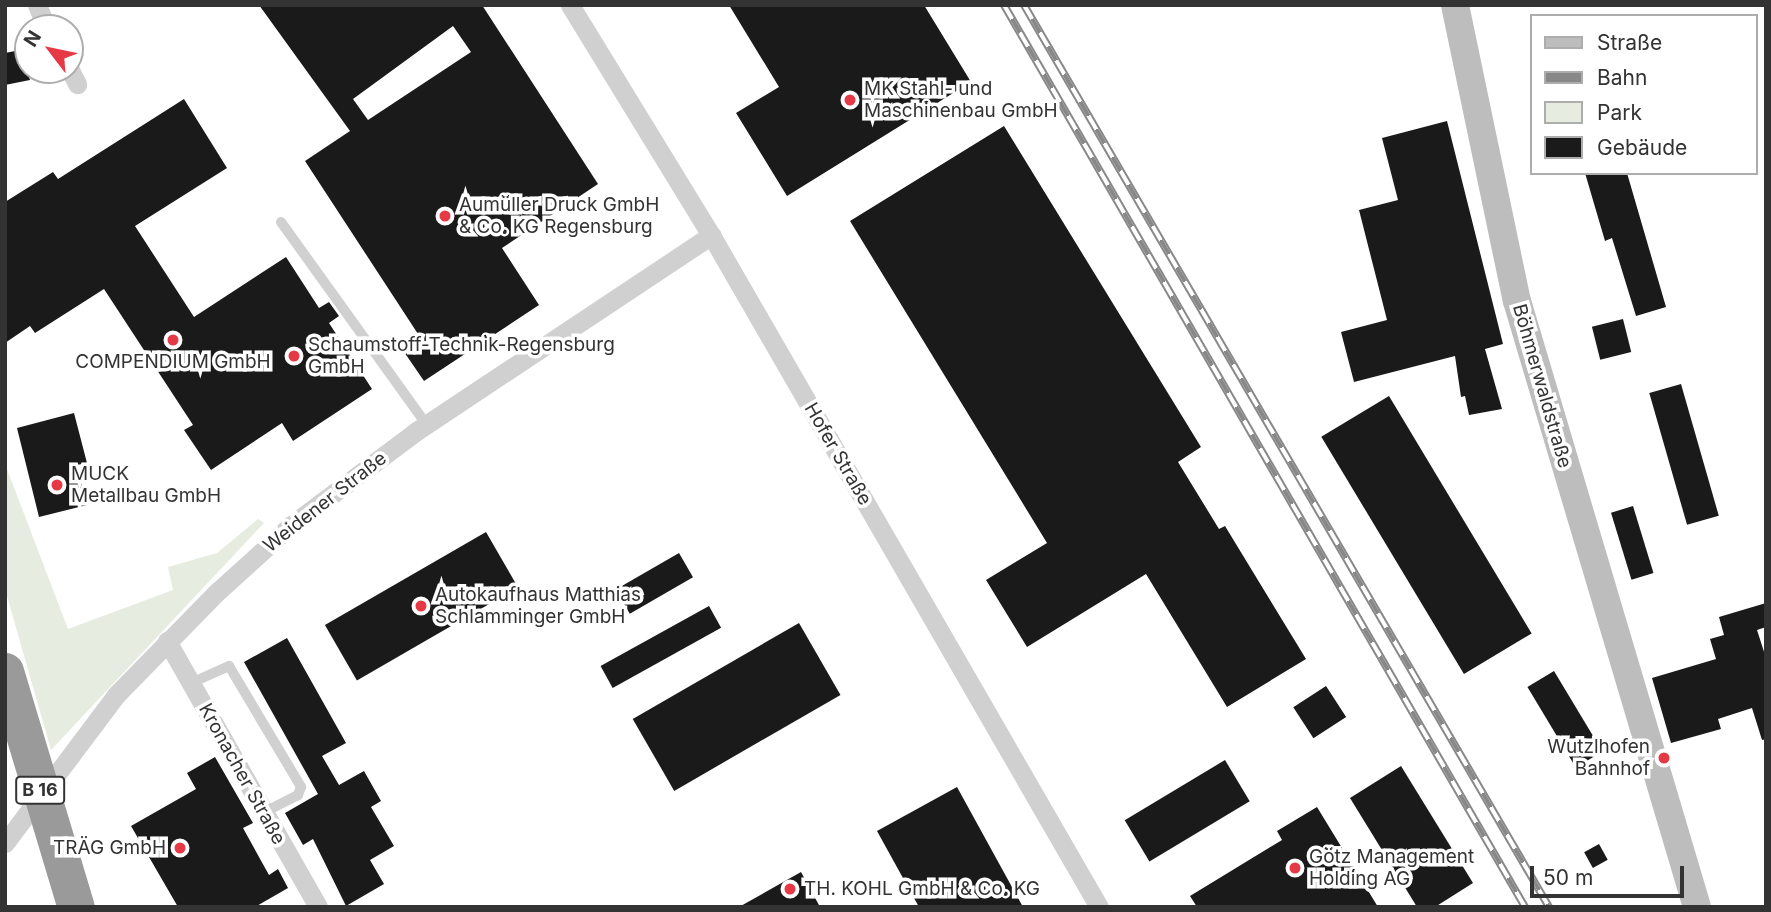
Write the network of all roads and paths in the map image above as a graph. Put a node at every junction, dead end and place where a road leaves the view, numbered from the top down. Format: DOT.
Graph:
graph roads {
  1 [pos="570,5"];
  2 [pos="1455,5"];
  3 [pos="281,222"];
  4 [pos="711,235"];
  5 [pos="426,425"];
  6 [pos="167,641"];
  7 [pos="5,671"];
  8 [pos="191,683"];
  9 [pos="264,812"];
  10 [pos="5,843"];
  11 [pos="76,907"];
  12 [pos="318,907"];
  13 [pos="1099,907"];
  14 [pos="1697,907"];
  1 -- 4 [label="street, Hofer Straße"];
  2 -- 14 [label="street, Böhmerwaldstraße"];
  3 -- 5 [label="lane"];
  4 -- 5 [label="street, Weidener Straße"];
  4 -- 13 [label="street, Hofer Straße"];
  5 -- 6 [label="street, Weidener Straße"];
  6 -- 8 [label="street, Kronacher Straße"];
  6 -- 10 [label="street, Weidener Straße"];
  7 -- 11 [label="highway, B 16"];
  8 -- 9 [label="street, Kronacher Straße"];
  8 -- 9 [label="lane"];
  9 -- 12 [label="street, Kronacher Straße"];
}
